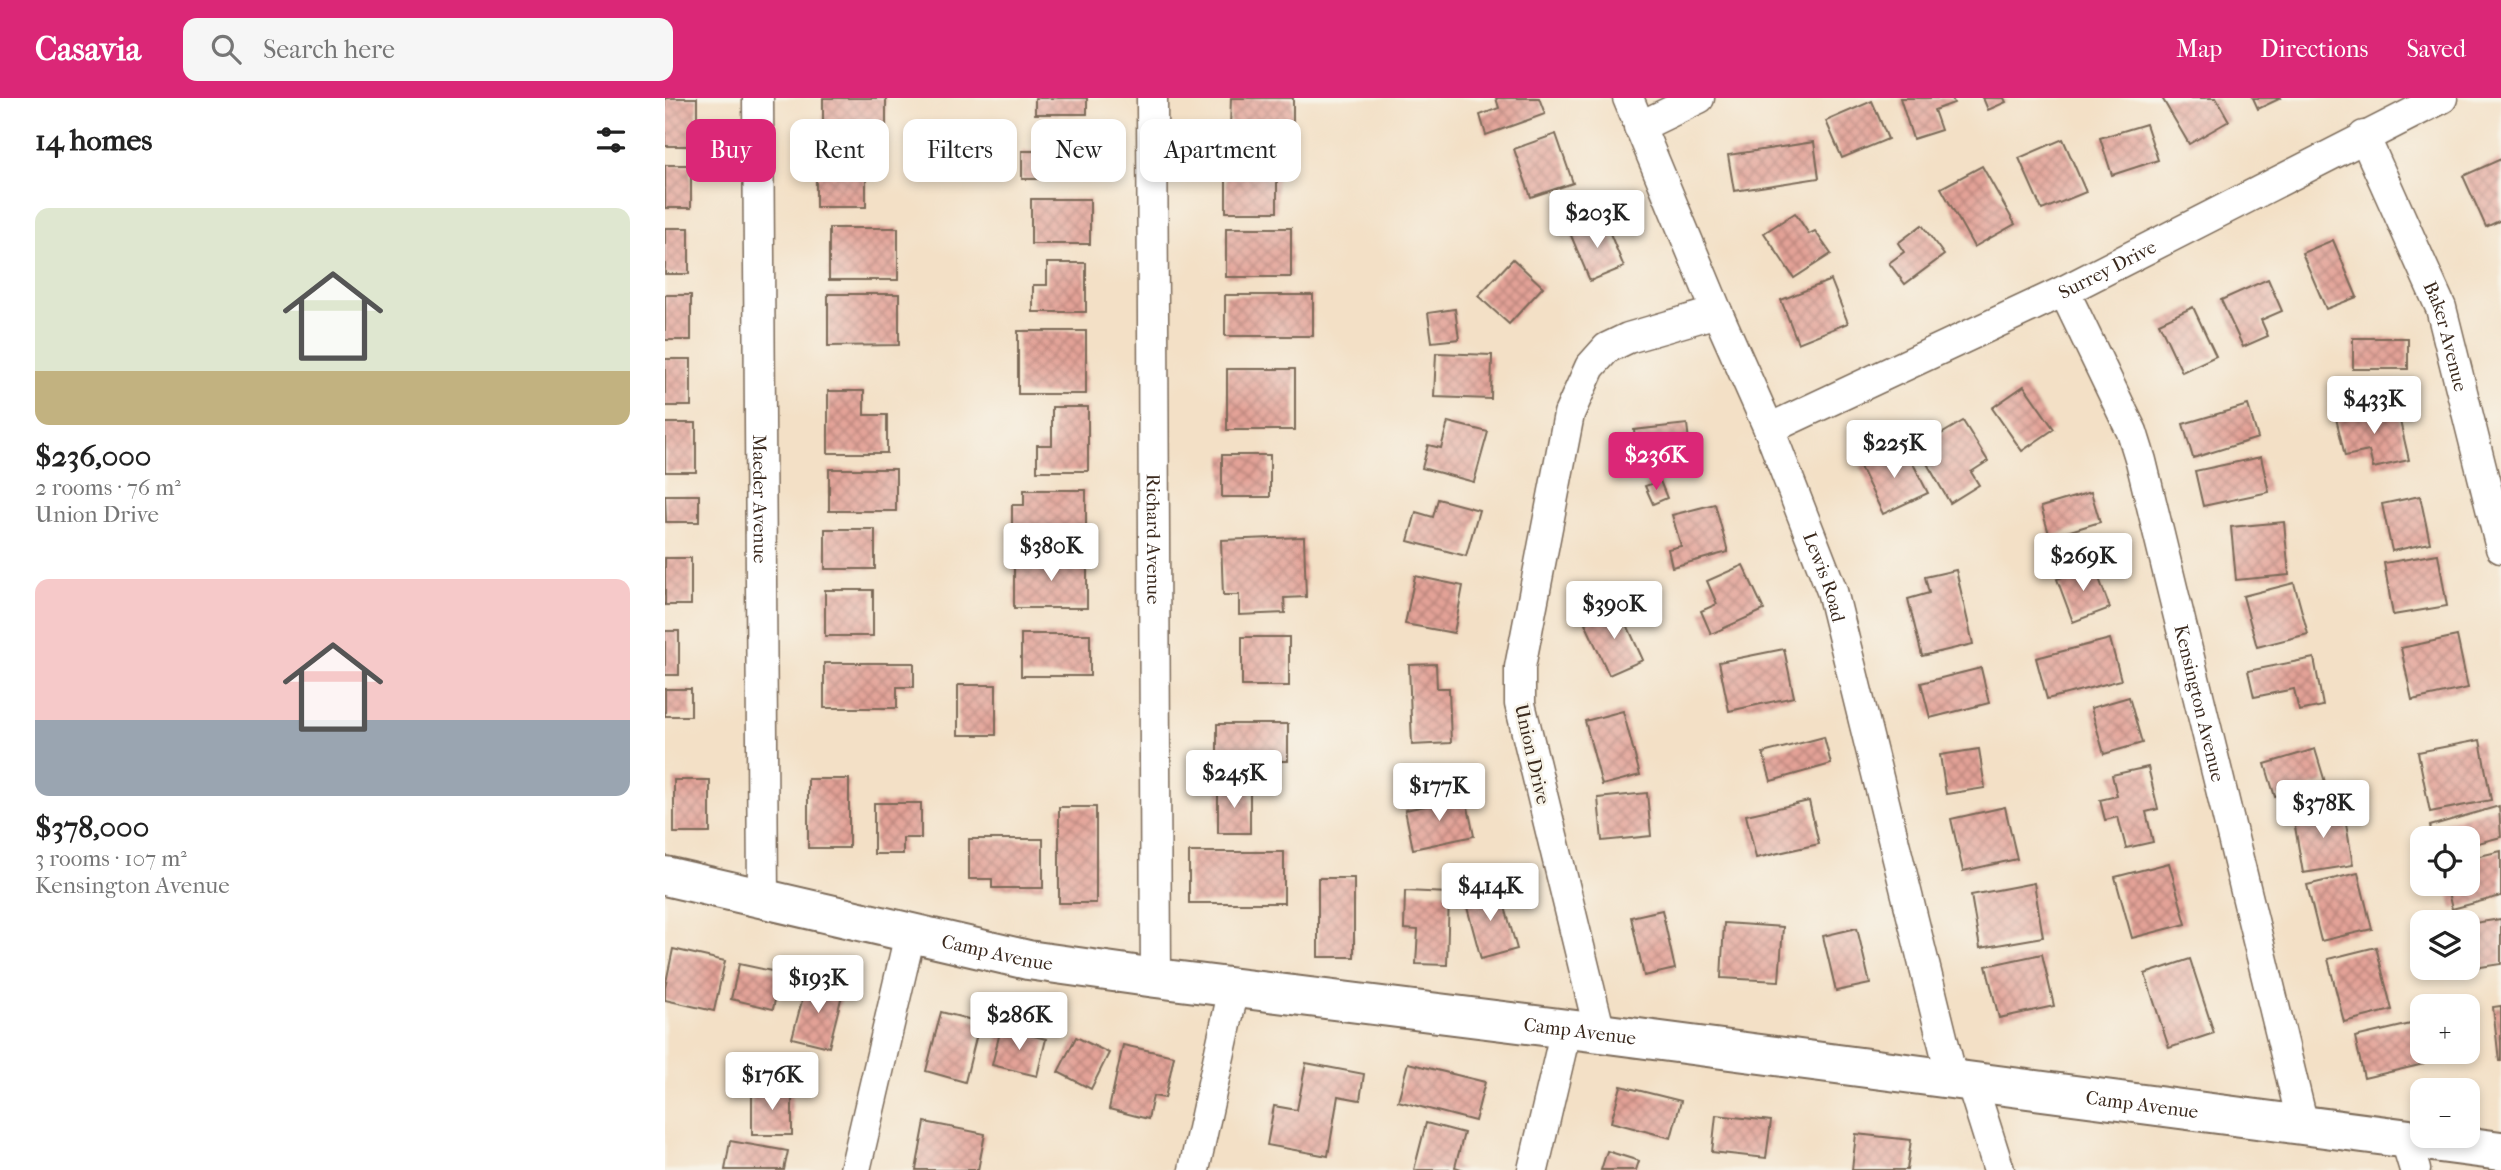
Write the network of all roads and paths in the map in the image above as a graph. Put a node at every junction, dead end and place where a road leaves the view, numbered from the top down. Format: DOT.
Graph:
graph roads {
  1 [pos="758,98"];
  2 [pos="1152,98"];
  3 [pos="1628,98"];
  4 [pos="1699,98"];
  5 [pos="2442,98"];
  6 [pos="1639,127"];
  7 [pos="2364,136"];
  8 [pos="2064,291"];
  9 [pos="1717,312"];
  10 [pos="1769,429"];
  11 [pos="2501,548"];
  12 [pos="665,876"];
  13 [pos="763,899"];
  14 [pos="910,934"];
  15 [pos="1156,978"];
  16 [pos="1234,988"];
  17 [pos="1583,1031"];
  18 [pos="1961,1079"];
  19 [pos="2303,1125"];
  20 [pos="2501,1151"];
  21 [pos="2410,1155"];
  22 [pos="855,1170"];
  23 [pos="1194,1170"];
  24 [pos="1533,1170"];
  25 [pos="1999,1170"];
  1 -- 13 [label="street, Maeder Avenue"];
  2 -- 15 [label="street, Richard Avenue"];
  3 -- 6 [label="street, Lewis Road"];
  4 -- 6 [label="street"];
  5 -- 7 [label="street, Surrey Drive"];
  6 -- 9 [label="street, Lewis Road"];
  7 -- 8 [label="street, Surrey Drive"];
  7 -- 11 [label="street, Baker Avenue"];
  8 -- 10 [label="street, Surrey Drive"];
  8 -- 19 [label="street, Kensington Avenue"];
  9 -- 10 [label="street, Lewis Road"];
  9 -- 17 [label="street, Union Drive"];
  10 -- 18 [label="street, Lewis Road"];
  12 -- 13 [label="street, Camp Avenue"];
  13 -- 14 [label="street, Camp Avenue"];
  14 -- 15 [label="street, Camp Avenue"];
  14 -- 22 [label="street"];
  15 -- 16 [label="street, Camp Avenue"];
  16 -- 17 [label="street, Camp Avenue"];
  16 -- 23 [label="street"];
  17 -- 18 [label="street, Camp Avenue"];
  17 -- 24 [label="street"];
  18 -- 19 [label="street, Camp Avenue"];
  18 -- 25 [label="street, Lewis Road"];
  19 -- 21 [label="street, Camp Avenue"];
  20 -- 21 [label="street, Camp Avenue"];
}
